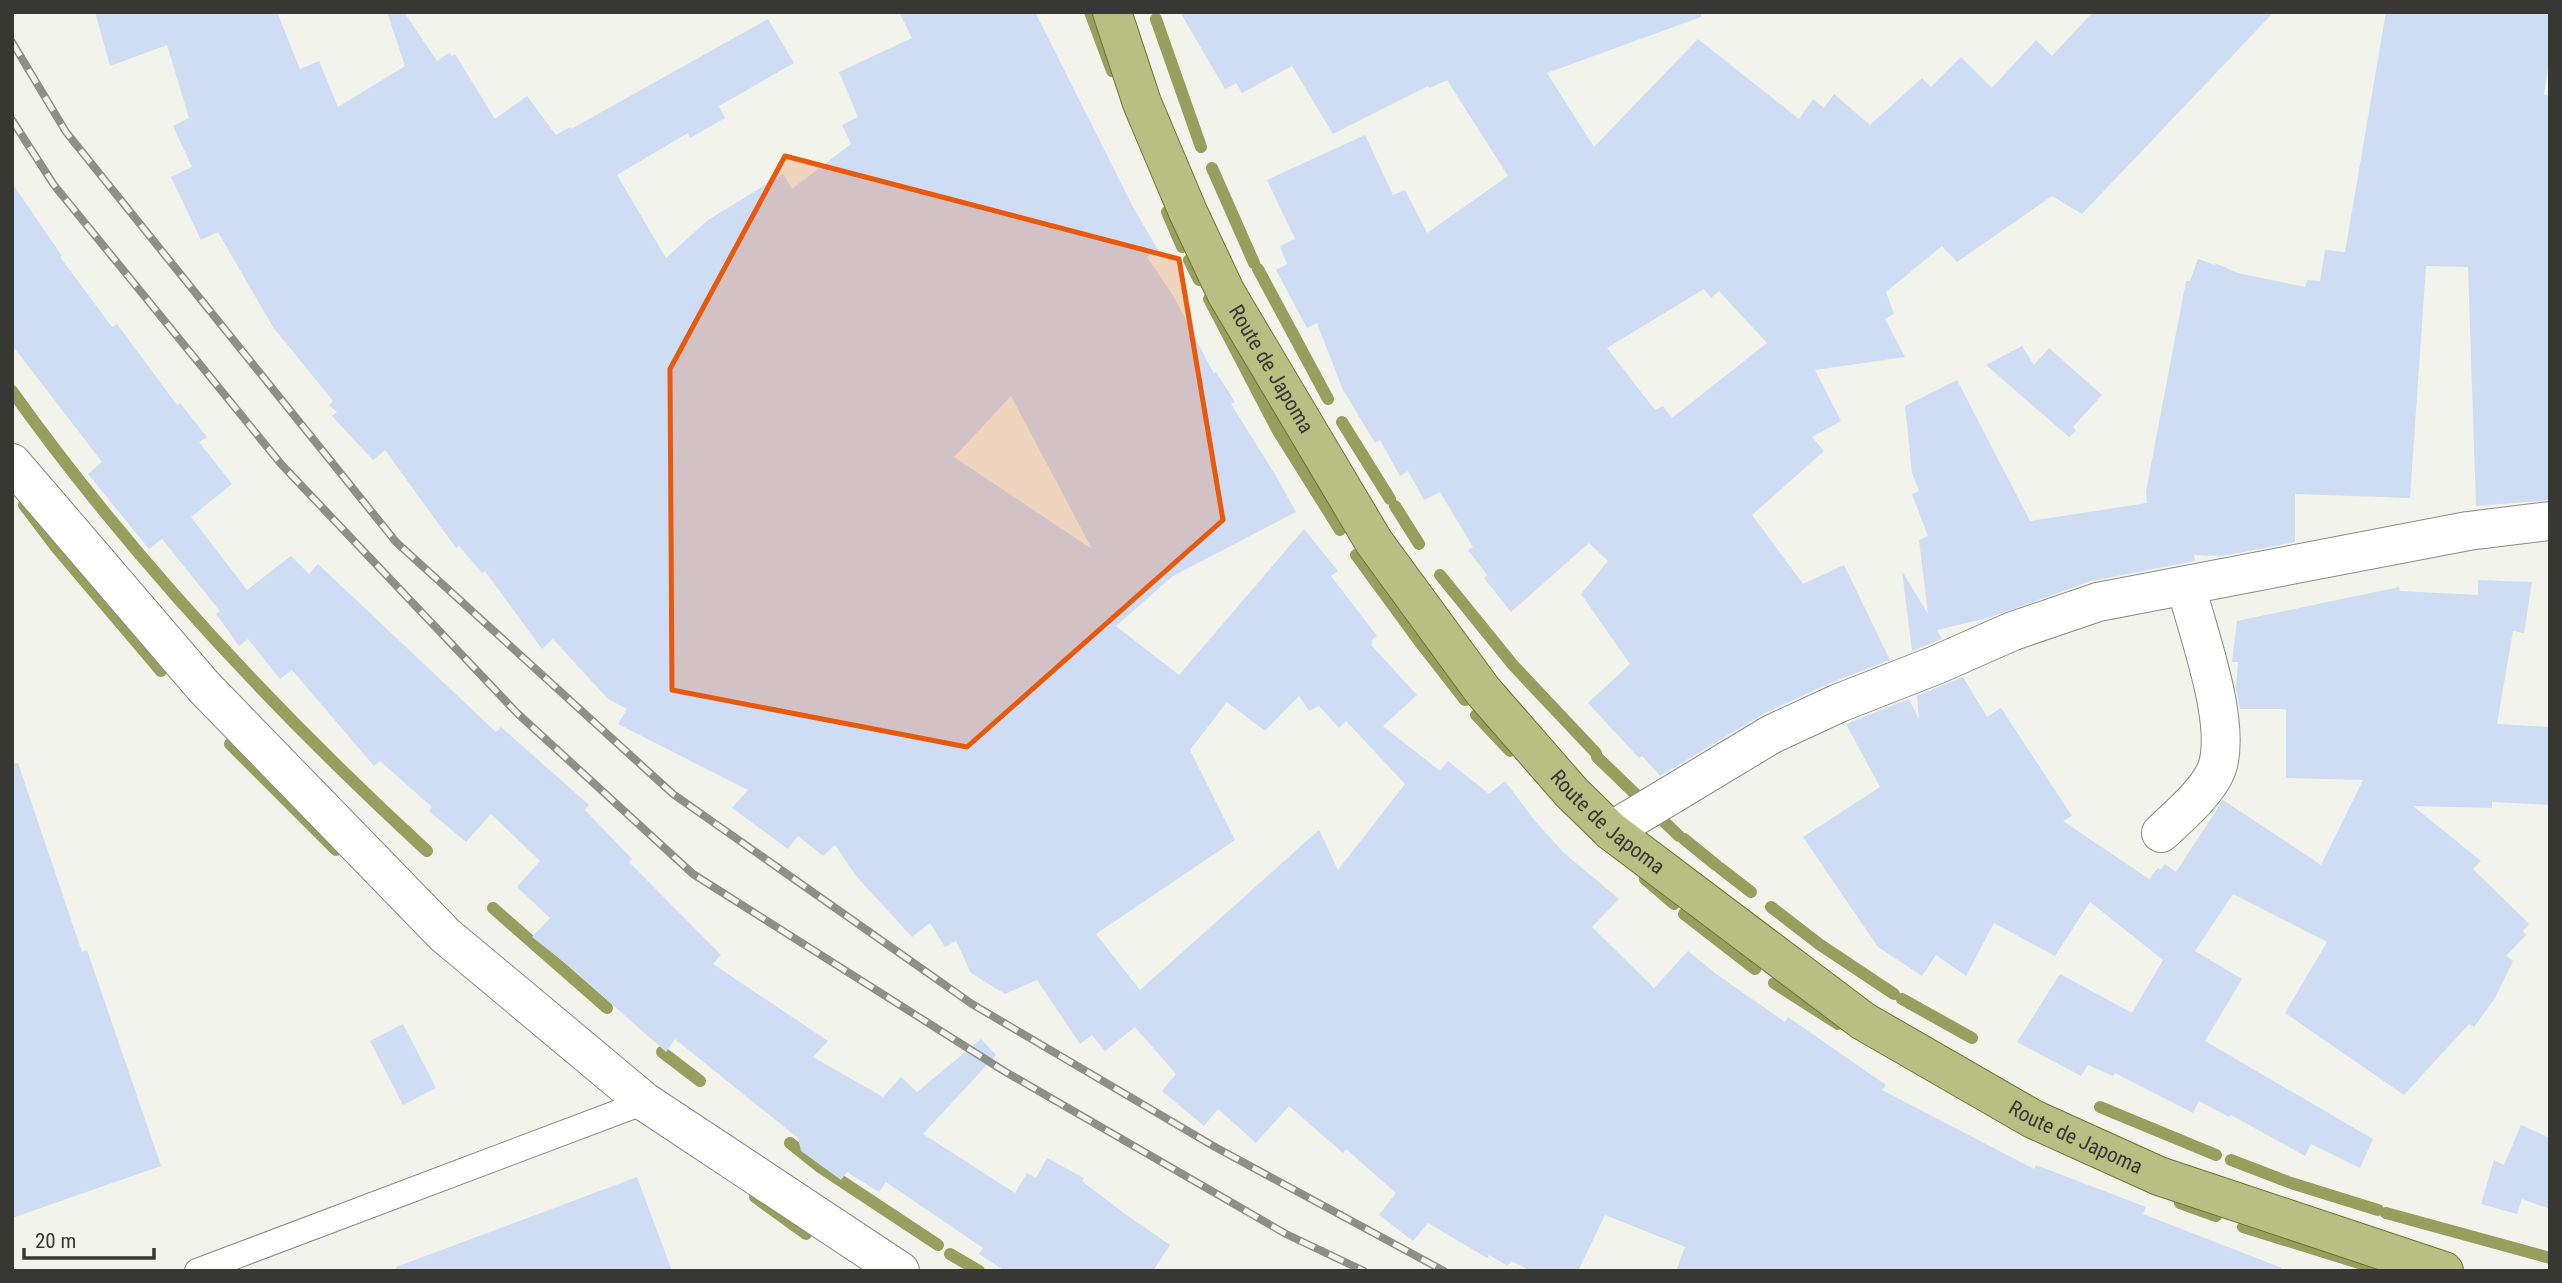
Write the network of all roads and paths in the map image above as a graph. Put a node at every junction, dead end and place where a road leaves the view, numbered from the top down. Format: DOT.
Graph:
graph roads {
  1 [pos="1112,12"];
  2 [pos="12,463"];
  3 [pos="2550,521"];
  4 [pos="2186,586"];
  5 [pos="1611,831"];
  6 [pos="2161,833"];
  7 [pos="645,1102"];
  8 [pos="197,1271"];
  9 [pos="900,1271"];
  10 [pos="2444,1271"];
  1 -- 5 [label="main road, Route de Japoma"];
  2 -- 7 [label="street"];
  3 -- 4 [label="street"];
  4 -- 5 [label="street"];
  4 -- 6 [label="street"];
  5 -- 10 [label="main road, Route de Japoma"];
  7 -- 8 [label="lane"];
  7 -- 9 [label="street"];
}
